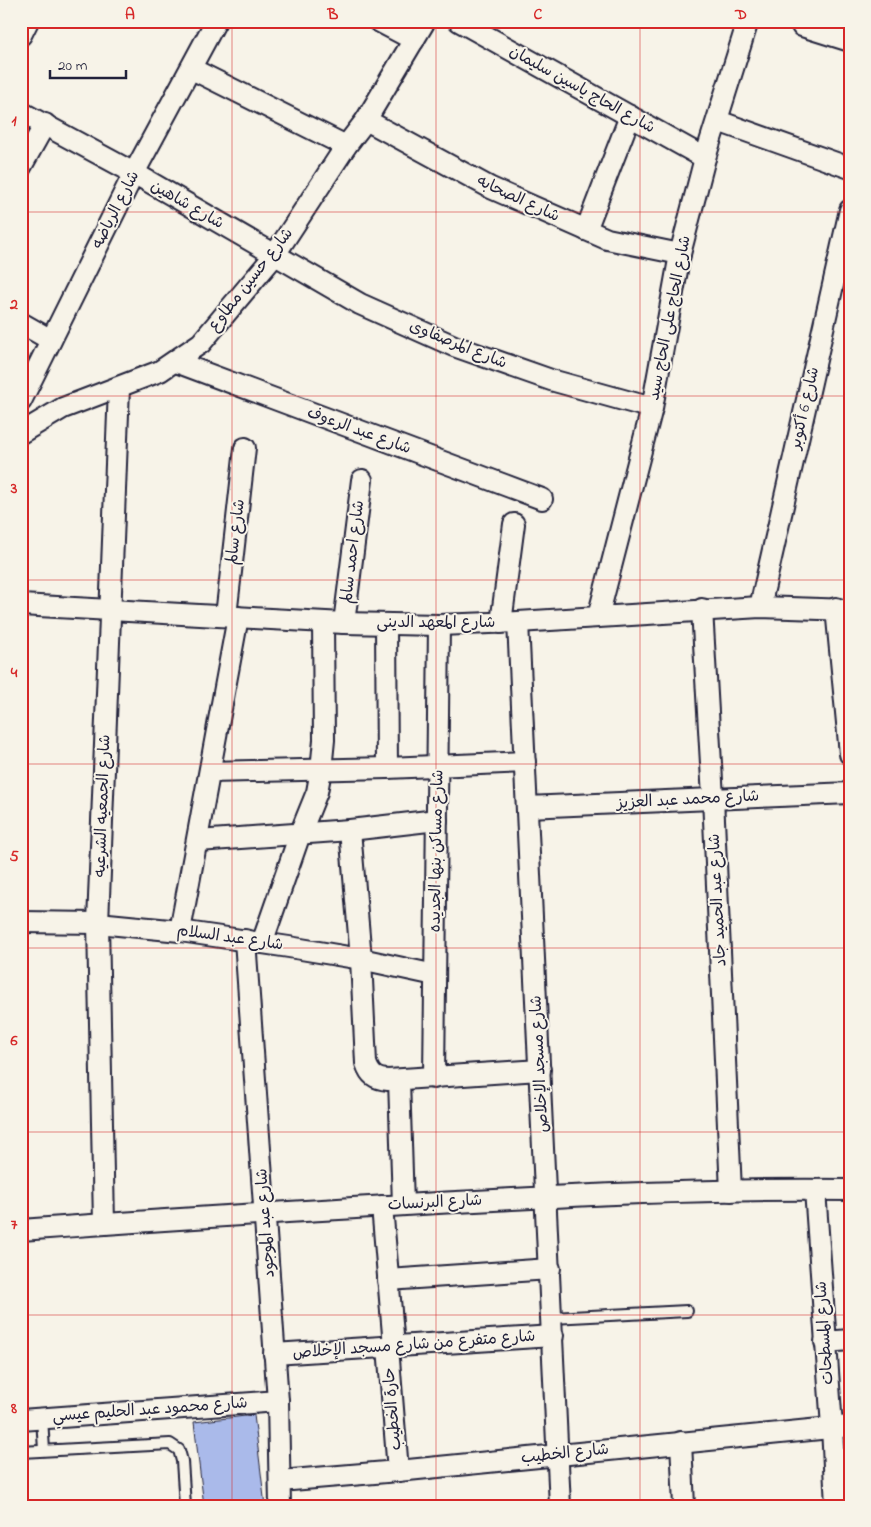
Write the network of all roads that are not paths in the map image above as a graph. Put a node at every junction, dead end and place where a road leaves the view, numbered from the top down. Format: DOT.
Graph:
graph roads {
  1 [pos="28,21"];
  2 [pos="216,21"];
  3 [pos="378,21"];
  4 [pos="425,21"];
  5 [pos="459,21"];
  6 [pos="748,21"];
  7 [pos="802,26"];
  8 [pos="21,35"];
  9 [pos="414,40"];
  10 [pos="850,41"];
  11 [pos="192,70"];
  12 [pos="21,112"];
  13 [pos="630,116"];
  14 [pos="366,120"];
  15 [pos="718,121"];
  16 [pos="45,124"];
  17 [pos="346,146"];
  18 [pos="705,158"];
  19 [pos="21,167"];
  20 [pos="850,168"];
  21 [pos="134,173"];
  22 [pos="850,210"];
  23 [pos="586,230"];
  24 [pos="680,254"];
  25 [pos="274,256"];
  26 [pos="21,323"];
  27 [pos="51,340"];
  28 [pos="176,362"];
  29 [pos="120,388"];
  30 [pos="21,402"];
  31 [pos="652,408"];
  32 [pos="21,433"];
  33 [pos="245,448"];
  34 [pos="362,480"];
  35 [pos="542,499"];
  36 [pos="514,524"];
  37 [pos="21,605"];
  38 [pos="760,607"];
  39 [pos="702,609"];
  40 [pos="843,609"];
  41 [pos="110,610"];
  42 [pos="232,617"];
  43 [pos="598,617"];
  44 [pos="323,622"];
  45 [pos="344,623"];
  46 [pos="510,623"];
  47 [pos="386,624"];
  48 [pos="439,625"];
  49 [pos="850,754"];
  50 [pos="524,762"];
  51 [pos="438,766"];
  52 [pos="387,768"];
  53 [pos="321,770"];
  54 [pos="210,772"];
  55 [pos="850,793"];
  56 [pos="713,798"];
  57 [pos="527,807"];
  58 [pos="437,820"];
  59 [pos="350,830"];
  60 [pos="300,834"];
  61 [pos="198,841"];
  62 [pos="21,922"];
  63 [pos="98,922"];
  64 [pos="180,931"];
  65 [pos="254,942"];
  66 [pos="361,959"];
  67 [pos="436,976"];
  68 [pos="540,1070"];
  69 [pos="434,1078"];
  70 [pos="399,1080"];
  71 [pos="815,1190"];
  72 [pos="850,1190"];
  73 [pos="731,1191"];
  74 [pos="546,1197"];
  75 [pos="403,1205"];
  76 [pos="382,1206"];
  77 [pos="265,1213"];
  78 [pos="104,1224"];
  79 [pos="21,1230"];
  80 [pos="550,1268"];
  81 [pos="388,1280"];
  82 [pos="687,1311"];
  83 [pos="553,1327"];
  84 [pos="850,1340"];
  85 [pos="825,1342"];
  86 [pos="391,1347"];
  87 [pos="274,1354"];
  88 [pos="278,1401"];
  89 [pos="42,1418"];
  90 [pos="21,1420"];
  91 [pos="841,1426"];
  92 [pos="681,1442"];
  93 [pos="44,1450"];
  94 [pos="21,1452"];
  95 [pos="558,1455"];
  96 [pos="398,1471"];
  97 [pos="280,1481"];
  98 [pos="185,1506"];
  99 [pos="280,1506"];
  100 [pos="560,1506"];
  101 [pos="684,1506"];
  102 [pos="836,1506"];
  1 -- 8 [label="street"];
  2 -- 11 [label="street, شارع الرياضه"];
  3 -- 9 [label="street"];
  4 -- 9 [label="street, شارع حسين مطاوع"];
  5 -- 13 [label="street, شارع الحاج ياسين سليمان"];
  6 -- 15 [label="street, شارع الحاج على الحاج سيد"];
  7 -- 10 [label="street"];
  9 -- 14 [label="street, شارع حسين مطاوع"];
  11 -- 17 [label="street"];
  11 -- 21 [label="street, شارع الرياضه"];
  12 -- 16 [label="street, شارع شاهين"];
  13 -- 18 [label="street, شارع الحاج ياسين سليمان"];
  13 -- 23 [label="street"];
  14 -- 17 [label="street, شارع حسين مطاوع"];
  14 -- 23 [label="street, شارع الصحابه"];
  15 -- 18 [label="street, شارع الحاج على الحاج سيد"];
  15 -- 20 [label="street"];
  16 -- 19 [label="street"];
  16 -- 21 [label="street, شارع شاهين"];
  17 -- 25 [label="street, شارع حسين مطاوع"];
  18 -- 24 [label="street, شارع الحاج على الحاج سيد"];
  21 -- 25 [label="street, شارع شاهين"];
  21 -- 27 [label="street, شارع الرياضه"];
  22 -- 38 [label="street, شارع 6 أكتوبر"];
  23 -- 24 [label="street, شارع الصحابه"];
  24 -- 31 [label="street, شارع الحاج على الحاج سيد"];
  25 -- 28 [label="street, شارع حسين مطاوع"];
  25 -- 31 [label="street, شارع المرصفاوى"];
  26 -- 27 [label="street"];
  27 -- 30 [label="street, شارع الرياضه"];
  28 -- 29 [label="street, شارع حسين مطاوع"];
  28 -- 35 [label="street, شارع عبد الرءوف"];
  29 -- 32 [label="street, شارع حسين مطاوع"];
  29 -- 41 [label="street, شارع الجمعيه الشرعيه"];
  31 -- 43 [label="street, شارع الحاج على الحاج سيد"];
  33 -- 42 [label="street, شارع سالم"];
  34 -- 45 [label="street, شارع احمد سالم"];
  36 -- 46 [label="street, شارع مسجد الإخلاص"];
  37 -- 41 [label="street, شارع المعهد الدينى"];
  38 -- 39 [label="street, شارع المعهد الدينى"];
  38 -- 40 [label="street, شارع المعهد الدينى"];
  39 -- 43 [label="street, شارع المعهد الدينى"];
  39 -- 56 [label="street, شارع عبد الحميد جاد"];
  40 -- 49 [label="street"];
  41 -- 42 [label="street, شارع المعهد الدينى"];
  41 -- 63 [label="street, شارع الجمعيه الشرعيه"];
  42 -- 44 [label="street, شارع المعهد الدينى"];
  42 -- 54 [label="street, شارع سالم"];
  43 -- 46 [label="street, شارع المعهد الدينى"];
  44 -- 45 [label="street, شارع المعهد الدينى"];
  44 -- 53 [label="street"];
  45 -- 47 [label="street, شارع المعهد الدينى"];
  46 -- 48 [label="street, شارع المعهد الدينى"];
  46 -- 50 [label="street, شارع مسجد الإخلاص"];
  47 -- 48 [label="street, شارع المعهد الدينى"];
  47 -- 52 [label="street"];
  48 -- 51 [label="street, شارع مساكن بنها الجديده"];
  50 -- 51 [label="street"];
  50 -- 57 [label="street, شارع مسجد الإخلاص"];
  51 -- 52 [label="street"];
  51 -- 58 [label="street, شارع مساكن بنها الجديده"];
  52 -- 53 [label="street"];
  53 -- 54 [label="street"];
  53 -- 60 [label="street"];
  54 -- 61 [label="street, شارع سالم"];
  55 -- 56 [label="street, شارع محمد عبد العزيز"];
  56 -- 57 [label="street, شارع محمد عبد العزيز"];
  56 -- 73 [label="street, شارع عبد الحميد جاد"];
  57 -- 68 [label="street, شارع مسجد الإخلاص"];
  58 -- 59 [label="street"];
  58 -- 67 [label="street, شارع مساكن بنها الجديده"];
  59 -- 60 [label="street"];
  59 -- 66 [label="street"];
  60 -- 61 [label="street"];
  60 -- 65 [label="street"];
  61 -- 64 [label="street, شارع سالم"];
  62 -- 63 [label="street, شارع عبد السلام"];
  63 -- 64 [label="street, شارع عبد السلام"];
  63 -- 78 [label="street, شارع الجمعيه الشرعيه"];
  64 -- 65 [label="street, شارع عبد السلام"];
  65 -- 66 [label="street, شارع عبد السلام"];
  65 -- 77 [label="street, شارع عبد الموجود"];
  66 -- 67 [label="street, شارع عبد السلام"];
  66 -- 70 [label="street"];
  67 -- 69 [label="street, شارع مساكن بنها الجديده"];
  68 -- 69 [label="street"];
  68 -- 74 [label="street, شارع مسجد الإخلاص"];
  69 -- 70 [label="street"];
  70 -- 75 [label="street"];
  71 -- 72 [label="street, شارع البرنسات"];
  71 -- 73 [label="street, شارع البرنسات"];
  71 -- 85 [label="street, شارع المسطحات"];
  73 -- 74 [label="street, شارع البرنسات"];
  74 -- 75 [label="street, شارع البرنسات"];
  74 -- 80 [label="street, شارع مسجد الإخلاص"];
  75 -- 76 [label="street, شارع البرنسات"];
  76 -- 77 [label="street, شارع البرنسات"];
  76 -- 81 [label="street"];
  77 -- 78 [label="street, شارع البرنسات"];
  77 -- 87 [label="street, شارع عبد الموجود"];
  78 -- 79 [label="street, شارع البرنسات"];
  80 -- 81 [label="street"];
  80 -- 83 [label="street, شارع مسجد الإخلاص"];
  81 -- 86 [label="street"];
  82 -- 83 [label="lane"];
  83 -- 86 [label="street, شارع متفرع من شارع مسجد الإخلاص"];
  83 -- 95 [label="street, شارع مسجد الإخلاص"];
  84 -- 85 [label="street"];
  85 -- 91 [label="street, شارع المسطحات"];
  86 -- 87 [label="street, شارع متفرع من شارع مسجد الإخلاص"];
  86 -- 96 [label="street, حارة الخطيب"];
  87 -- 88 [label="street, شارع عبد الموجود"];
  88 -- 89 [label="street, شارع محمود عبد الحليم عيسي"];
  88 -- 97 [label="street, شارع عبد الموجود"];
  89 -- 90 [label="street, شارع محمود عبد الحليم عيسي"];
  89 -- 93 [label="lane"];
  91 -- 92 [label="street, شارع الخطيب"];
  91 -- 102 [label="street, شارع المسطحات"];
  92 -- 95 [label="street, شارع الخطيب"];
  92 -- 101 [label="street"];
  93 -- 94 [label="lane"];
  93 -- 98 [label="lane"];
  95 -- 96 [label="street, شارع الخطيب"];
  95 -- 100 [label="street, شارع مسجد الإخلاص"];
  96 -- 97 [label="street, شارع الخطيب"];
  97 -- 99 [label="street, شارع عبد الموجود"];
}
